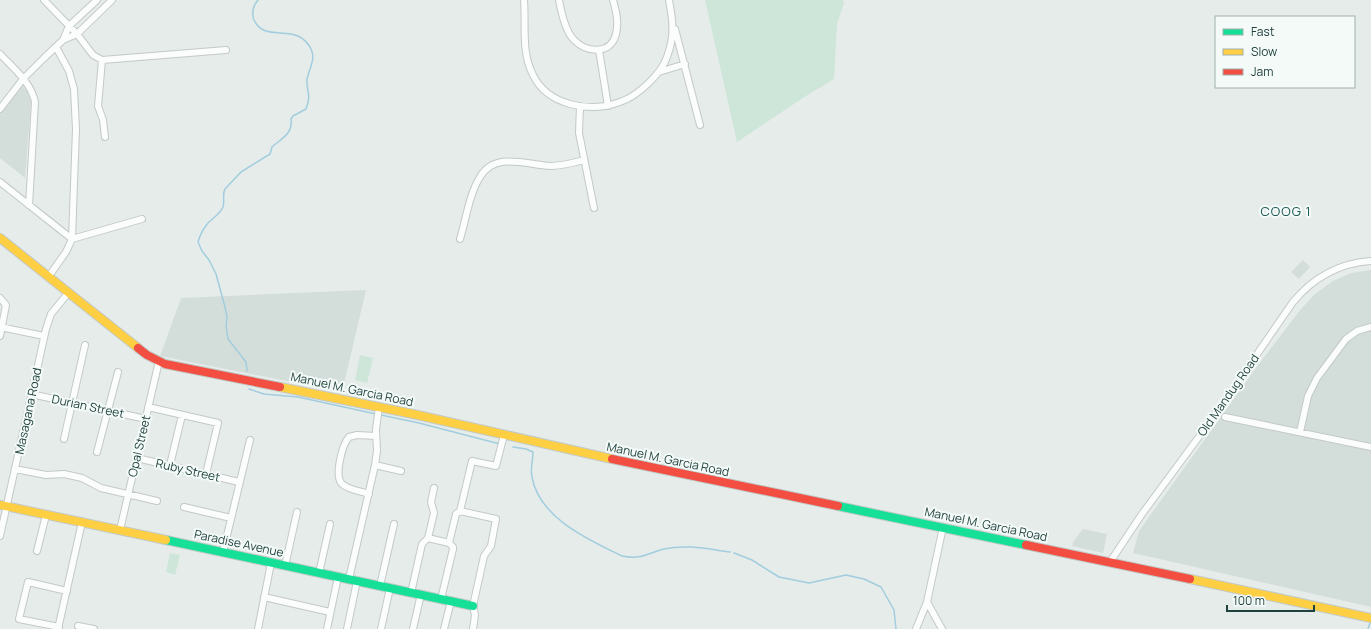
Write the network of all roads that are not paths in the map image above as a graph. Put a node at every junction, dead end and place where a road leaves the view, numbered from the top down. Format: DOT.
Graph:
graph roads {
  1 [pos="44,0"];
  2 [pos="96,0"];
  3 [pos="112,0"];
  4 [pos="524,0"];
  5 [pos="559,0"];
  6 [pos="613,0"];
  7 [pos="669,0"];
  8 [pos="90,6"];
  9 [pos="98,14"];
  10 [pos="674,24"];
  11 [pos="69,26"];
  12 [pos="77,34"];
  13 [pos="63,40"];
  14 [pos="56,47"];
  15 [pos="226,50"];
  16 [pos="599,50"];
  17 [pos="0,54"];
  18 [pos="102,60"];
  19 [pos="685,64"];
  20 [pos="659,72"];
  21 [pos="23,79"];
  22 [pos="580,106"];
  23 [pos="608,106"];
  24 [pos="0,109"];
  25 [pos="700,125"];
  26 [pos="105,137"];
  27 [pos="584,160"];
  28 [pos="0,182"];
  29 [pos="29,204"];
  30 [pos="594,208"];
  31 [pos="142,219"];
  32 [pos="0,238"];
  33 [pos="460,238"];
  34 [pos="72,239"];
  35 [pos="1371,261"];
  36 [pos="49,276"];
  37 [pos="69,292"];
  38 [pos="3,301"];
  39 [pos="1,327"];
  40 [pos="1371,327"];
  41 [pos="0,336"];
  42 [pos="44,336"];
  43 [pos="85,345"];
  44 [pos="158,362"];
  45 [pos="118,372"];
  46 [pos="31,394"];
  47 [pos="72,403"];
  48 [pos="148,407"];
  49 [pos="379,407"];
  50 [pos="108,410"];
  51 [pos="182,415"];
  52 [pos="1225,417"];
  53 [pos="146,419"];
  54 [pos="1300,432"];
  55 [pos="504,435"];
  56 [pos="376,436"];
  57 [pos="64,439"];
  58 [pos="250,440"];
  59 [pos="1371,448"];
  60 [pos="97,452"];
  61 [pos="137,458"];
  62 [pos="375,465"];
  63 [pos="170,466"];
  64 [pos="15,469"];
  65 [pos="400,470"];
  66 [pos="206,474"];
  67 [pos="240,482"];
  68 [pos="434,488"];
  69 [pos="128,494"];
  70 [pos="369,494"];
  71 [pos="157,501"];
  72 [pos="3,505"];
  73 [pos="184,507"];
  74 [pos="460,511"];
  75 [pos="297,512"];
  76 [pos="46,514"];
  77 [pos="231,518"];
  78 [pos="82,522"];
  79 [pos="330,524"];
  80 [pos="394,524"];
  81 [pos="943,527"];
  82 [pos="120,530"];
  83 [pos="0,536"];
  84 [pos="428,538"];
  85 [pos="449,543"];
  86 [pos="37,551"];
  87 [pos="223,552"];
  88 [pos="1110,562"];
  89 [pos="271,563"];
  90 [pos="285,566"];
  91 [pos="319,573"];
  92 [pos="338,577"];
  93 [pos="349,579"];
  94 [pos="357,581"];
  95 [pos="380,586"];
  96 [pos="390,588"];
  97 [pos="67,591"];
  98 [pos="411,592"];
  99 [pos="421,594"];
  100 [pos="264,597"];
  101 [pos="441,599"];
  102 [pos="452,601"];
  103 [pos="927,602"];
  104 [pos="473,606"];
  105 [pos="330,612"];
  106 [pos="1371,618"];
  107 [pos="78,626"];
  108 [pos="59,628"];
  109 [pos="94,629"];
  110 [pos="257,629"];
  111 [pos="326,629"];
  112 [pos="347,629"];
  113 [pos="381,629"];
  114 [pos="413,629"];
  115 [pos="444,629"];
  116 [pos="473,629"];
  117 [pos="916,629"];
  118 [pos="942,629"];
  1 -- 11 [label="street"];
  2 -- 8 [label="street"];
  3 -- 9 [label="street"];
  4 -- 22 [label="street"];
  5 -- 16 [label="street"];
  6 -- 16 [label="street"];
  7 -- 10 [label="street"];
  8 -- 9 [label="street"];
  8 -- 11 [label="street"];
  9 -- 12 [label="street"];
  10 -- 19 [label="street"];
  10 -- 20 [label="street"];
  11 -- 12 [label="street"];
  11 -- 13 [label="street"];
  12 -- 13 [label="street"];
  12 -- 18 [label="street"];
  13 -- 14 [label="street"];
  14 -- 21 [label="street"];
  14 -- 34 [label="street"];
  15 -- 18 [label="street"];
  16 -- 23 [label="street"];
  17 -- 21 [label="street"];
  18 -- 26 [label="street"];
  19 -- 20 [label="street"];
  19 -- 25 [label="street"];
  20 -- 23 [label="street"];
  21 -- 24 [label="street"];
  21 -- 29 [label="street"];
  22 -- 23 [label="street"];
  22 -- 27 [label="street"];
  27 -- 30 [label="street"];
  27 -- 33 [label="street"];
  28 -- 29 [label="street"];
  29 -- 34 [label="street"];
  31 -- 34 [label="street"];
  32 -- 36 [label="main road, Manuel M. Garcia Road"];
  34 -- 36 [label="street"];
  35 -- 88 [label="street, Old Mandug Road"];
  36 -- 37 [label="main road, Manuel M. Garcia Road"];
  37 -- 42 [label="street, Masagana Road"];
  37 -- 44 [label="main road, Manuel M. Garcia Road"];
  38 -- 39 [label="street"];
  39 -- 41 [label="street"];
  39 -- 42 [label="street"];
  40 -- 54 [label="street"];
  42 -- 46 [label="street, Masagana Road"];
  43 -- 47 [label="street"];
  44 -- 48 [label="street, Opal Street"];
  44 -- 49 [label="main road, Manuel M. Garcia Road"];
  45 -- 50 [label="street"];
  46 -- 47 [label="street, Durian Street"];
  46 -- 64 [label="street, Masagana Road"];
  47 -- 50 [label="street, Durian Street"];
  47 -- 57 [label="street"];
  48 -- 51 [label="street"];
  48 -- 53 [label="street, Opal Street"];
  49 -- 55 [label="main road, Manuel M. Garcia Road"];
  49 -- 56 [label="street"];
  50 -- 53 [label="street, Durian Street"];
  50 -- 60 [label="street"];
  51 -- 63 [label="street"];
  51 -- 66 [label="street"];
  52 -- 54 [label="street"];
  53 -- 61 [label="street, Opal Street"];
  54 -- 59 [label="street"];
  55 -- 74 [label="street"];
  55 -- 81 [label="main road, Manuel M. Garcia Road"];
  56 -- 62 [label="street"];
  56 -- 70 [label="street"];
  58 -- 67 [label="street"];
  61 -- 63 [label="street, Ruby Street"];
  61 -- 69 [label="street, Opal Street"];
  62 -- 65 [label="street"];
  62 -- 70 [label="street"];
  63 -- 66 [label="street, Ruby Street"];
  64 -- 69 [label="street"];
  64 -- 72 [label="street, Masagana Road"];
  66 -- 67 [label="street, Ruby Street"];
  67 -- 77 [label="street"];
  68 -- 84 [label="street"];
  69 -- 71 [label="street"];
  69 -- 82 [label="street, Opal Street"];
  70 -- 93 [label="street"];
  72 -- 76 [label="main road, Paradise Avenue"];
  72 -- 83 [label="street, Masagana Road"];
  73 -- 77 [label="street"];
  74 -- 85 [label="street"];
  74 -- 104 [label="street"];
  75 -- 90 [label="street"];
  76 -- 78 [label="main road, Paradise Avenue"];
  76 -- 86 [label="street"];
  77 -- 87 [label="street"];
  78 -- 82 [label="main road, Paradise Avenue"];
  78 -- 97 [label="street"];
  79 -- 91 [label="street"];
  80 -- 95 [label="street"];
  81 -- 88 [label="main road, Manuel M. Garcia Road"];
  81 -- 103 [label="street"];
  82 -- 87 [label="main road, Paradise Avenue"];
  84 -- 85 [label="street"];
  84 -- 98 [label="street"];
  85 -- 101 [label="street"];
  87 -- 89 [label="main road, Paradise Avenue"];
  88 -- 106 [label="main road, Manuel M. Garcia Road"];
  89 -- 90 [label="main road, Paradise Avenue"];
  89 -- 100 [label="street"];
  90 -- 91 [label="main road, Paradise Avenue"];
  91 -- 92 [label="main road, Paradise Avenue"];
  92 -- 93 [label="main road, Paradise Avenue"];
  92 -- 105 [label="street"];
  93 -- 94 [label="main road, Paradise Avenue"];
  94 -- 95 [label="main road, Paradise Avenue"];
  94 -- 112 [label="street"];
  95 -- 96 [label="main road, Paradise Avenue"];
  96 -- 98 [label="main road, Paradise Avenue"];
  96 -- 113 [label="street"];
  97 -- 108 [label="street"];
  97 -- 108 [label="street"];
  98 -- 99 [label="main road, Paradise Avenue"];
  99 -- 101 [label="main road, Paradise Avenue"];
  99 -- 114 [label="street"];
  100 -- 105 [label="street"];
  100 -- 110 [label="street"];
  101 -- 102 [label="main road, Paradise Avenue"];
  102 -- 104 [label="main road, Paradise Avenue"];
  102 -- 115 [label="street"];
  103 -- 117 [label="street"];
  103 -- 118 [label="street"];
  104 -- 116 [label="street"];
  105 -- 111 [label="street"];
  107 -- 109 [label="street"];
}
